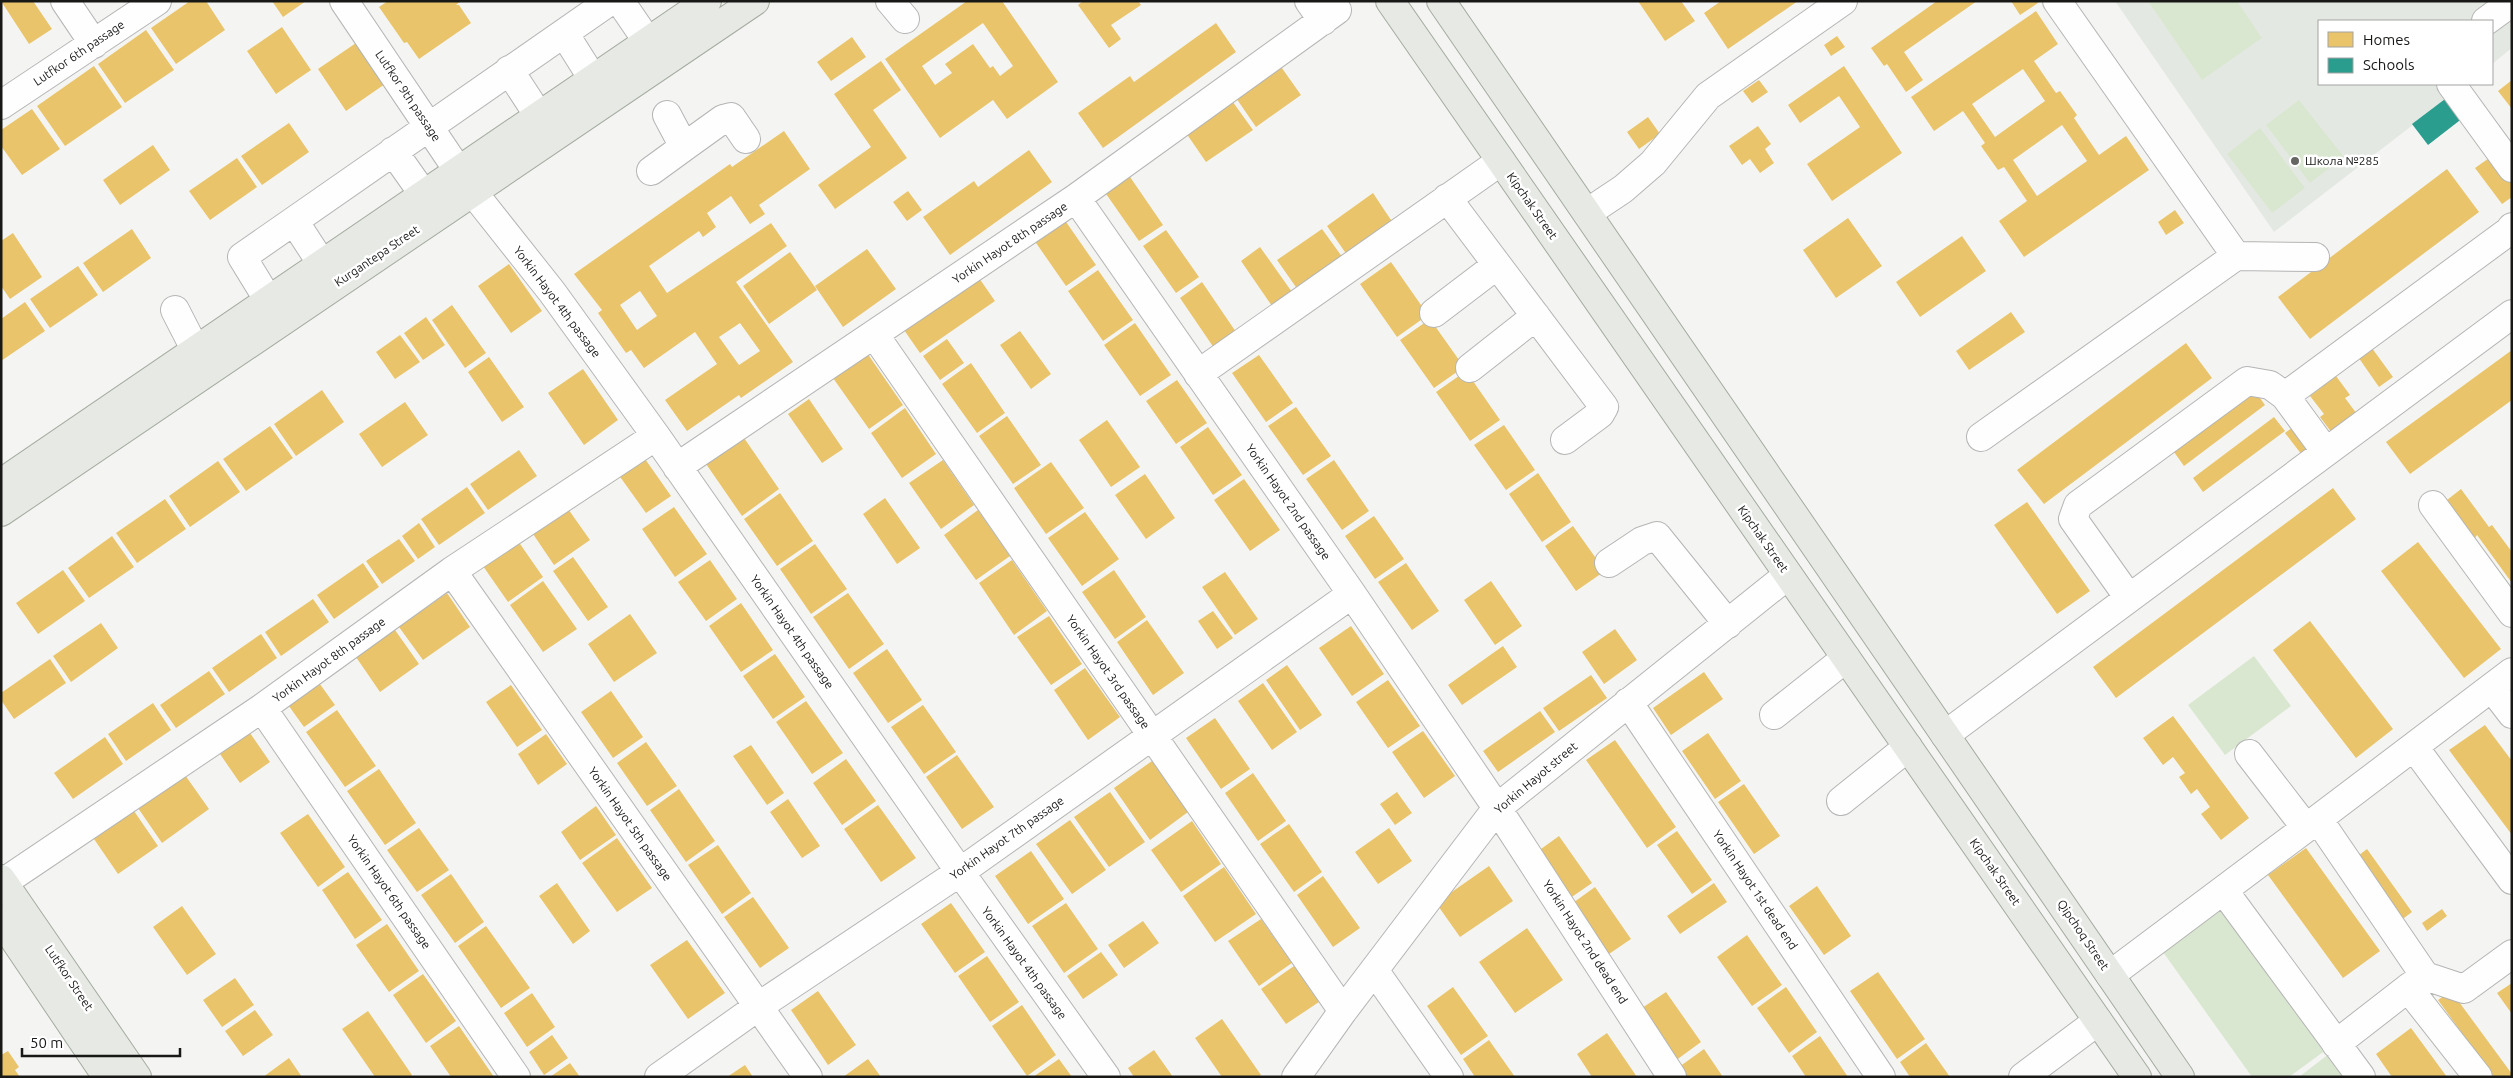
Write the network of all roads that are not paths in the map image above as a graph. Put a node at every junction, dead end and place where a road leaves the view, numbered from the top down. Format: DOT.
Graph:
graph roads {
  1 [pos="65,1"];
  2 [pos="157,1"];
  3 [pos="344,1"];
  4 [pos="610,1"];
  5 [pos="620,1"];
  6 [pos="707,1"];
  7 [pos="755,1"];
  8 [pos="1390,1"];
  9 [pos="1441,1"];
  10 [pos="1843,1"];
  11 [pos="2057,1"];
  12 [pos="2512,2"];
  13 [pos="1323,11"];
  14 [pos="2487,20"];
  15 [pos="564,32"];
  16 [pos="648,42"];
  17 [pos="94,44"];
  18 [pos="509,70"];
  19 [pos="593,79"];
  20 [pos="2452,85"];
  21 [pos="1,105"];
  22 [pos="667,115"];
  23 [pos="539,116"];
  24 [pos="428,125"];
  25 [pos="746,139"];
  26 [pos="684,147"];
  27 [pos="393,150"];
  28 [pos="1501,161"];
  29 [pos="2512,168"];
  30 [pos="650,171"];
  31 [pos="466,181"];
  32 [pos="424,195"];
  33 [pos="1076,198"];
  34 [pos="1447,198"];
  35 [pos="1587,213"];
  36 [pos="294,221"];
  37 [pos="2512,227"];
  38 [pos="2236,256"];
  39 [pos="2315,257"];
  40 [pos="322,264"];
  41 [pos="1498,265"];
  42 [pos="269,301"];
  43 [pos="175,310"];
  44 [pos="1434,313"];
  45 [pos="2512,314"];
  46 [pos="1536,316"];
  47 [pos="874,334"];
  48 [pos="196,350"];
  49 [pos="1470,368"];
  50 [pos="1198,374"];
  51 [pos="2286,396"];
  52 [pos="656,436"];
  53 [pos="1981,437"];
  54 [pos="1566,440"];
  55 [pos="2326,452"];
  56 [pos="677,467"];
  57 [pos="1,483"];
  58 [pos="2432,505"];
  59 [pos="1,512"];
  60 [pos="1609,563"];
  61 [pos="452,571"];
  62 [pos="1788,575"];
  63 [pos="1352,594"];
  64 [pos="2129,598"];
  65 [pos="2512,613"];
  66 [pos="1728,624"];
  67 [pos="1846,658"];
  68 [pos="2502,680"];
  69 [pos="1628,702"];
  70 [pos="262,708"];
  71 [pos="1774,714"];
  72 [pos="2512,714"];
  73 [pos="1945,735"];
  74 [pos="1152,736"];
  75 [pos="1908,747"];
  76 [pos="2414,747"];
  77 [pos="2249,754"];
  78 [pos="1985,793"];
  79 [pos="1840,801"];
  80 [pos="1497,808"];
  81 [pos="1955,815"];
  82 [pos="2312,824"];
  83 [pos="960,872"];
  84 [pos="2512,880"];
  85 [pos="2,882"];
  86 [pos="2224,891"];
  87 [pos="1,920"];
  88 [pos="2512,954"];
  89 [pos="1374,970"];
  90 [pos="2110,975"];
  91 [pos="2417,982"];
  92 [pos="759,1006"];
  93 [pos="1343,1010"];
  94 [pos="2098,1021"];
  95 [pos="2336,1044"];
  96 [pos="107,1077"];
  97 [pos="137,1077"];
  98 [pos="516,1077"];
  99 [pos="659,1077"];
  100 [pos="808,1077"];
  101 [pos="1106,1077"];
  102 [pos="1296,1077"];
  103 [pos="1449,1077"];
  104 [pos="1672,1077"];
  105 [pos="1882,1077"];
  106 [pos="2023,1077"];
  107 [pos="2137,1077"];
  108 [pos="2180,1077"];
  109 [pos="2361,1077"];
  110 [pos="2478,1077"];
  1 -- 17 [label="street"];
  2 -- 17 [label="street, Lutfkor 6th passage"];
  3 -- 24 [label="street, Lutfkor 9th passage"];
  4 -- 15 [label="street"];
  5 -- 16 [label="street"];
  6 -- 16 [label="main road, Kurgantepa Street"];
  7 -- 31 [label="main road, Kurgantepa Street"];
  8 -- 28 [label="main road, Kipchak Street"];
  9 -- 35 [label="main road"];
  10 -- 35 [label="street"];
  11 -- 38 [label="street"];
  12 -- 14 [label="street"];
  13 -- 33 [label="street, Yorkin Hayot 8th passage"];
  15 -- 18 [label="street"];
  15 -- 19 [label="street"];
  16 -- 19 [label="main road, Kurgantepa Street"];
  17 -- 21 [label="street, Lutfkor 6th passage"];
  18 -- 23 [label="street"];
  18 -- 24 [label="street"];
  19 -- 23 [label="main road, Kurgantepa Street"];
  20 -- 29 [label="street"];
  22 -- 26 [label="street"];
  23 -- 31 [label="main road, Kurgantepa Street"];
  24 -- 27 [label="street"];
  24 -- 31 [label="street, Lutfkor 9th passage"];
  25 -- 26 [label="street"];
  26 -- 30 [label="street"];
  27 -- 32 [label="street"];
  27 -- 36 [label="street"];
  28 -- 34 [label="street"];
  28 -- 62 [label="main road, Kipchak Street"];
  31 -- 32 [label="main road, Kurgantepa Street"];
  31 -- 52 [label="street, Yorkin Hayot 4th passage"];
  31 -- 59 [label="main road, Kurgantepa Street"];
  32 -- 40 [label="main road, Kurgantepa Street"];
  33 -- 47 [label="street, Yorkin Hayot 8th passage"];
  33 -- 50 [label="street, Yorkin Hayot 2nd passage"];
  34 -- 41 [label="street"];
  34 -- 50 [label="street"];
  35 -- 73 [label="main road"];
  36 -- 40 [label="street"];
  36 -- 42 [label="street"];
  37 -- 51 [label="street"];
  38 -- 39 [label="street"];
  38 -- 53 [label="street"];
  40 -- 42 [label="main road, Kurgantepa Street"];
  41 -- 44 [label="street"];
  41 -- 46 [label="street"];
  42 -- 48 [label="main road, Kurgantepa Street"];
  43 -- 48 [label="street"];
  45 -- 55 [label="street"];
  46 -- 49 [label="street"];
  46 -- 54 [label="street"];
  47 -- 56 [label="street, Yorkin Hayot 8th passage"];
  47 -- 74 [label="street, Yorkin Hayot 3rd passage"];
  48 -- 57 [label="main road, Kurgantepa Street"];
  50 -- 63 [label="street, Yorkin Hayot 2nd passage"];
  51 -- 55 [label="street"];
  51 -- 64 [label="street"];
  52 -- 56 [label="street, Yorkin Hayot 4th passage"];
  52 -- 61 [label="street, Yorkin Hayot 8th passage"];
  55 -- 64 [label="street"];
  56 -- 83 [label="street, Yorkin Hayot 4th passage"];
  58 -- 65 [label="street"];
  60 -- 66 [label="street"];
  61 -- 70 [label="street, Yorkin Hayot 8th passage"];
  61 -- 92 [label="street, Yorkin Hayot 5th passage"];
  62 -- 66 [label="street, Yorkin Hayot street"];
  62 -- 67 [label="main road, Kipchak Street"];
  63 -- 74 [label="street, Yorkin Hayot 7th passage"];
  63 -- 80 [label="street, Yorkin Hayot 2nd passage"];
  64 -- 73 [label="street"];
  66 -- 69 [label="street, Yorkin Hayot street"];
  67 -- 71 [label="street"];
  67 -- 75 [label="main road, Kipchak Street"];
  68 -- 72 [label="street"];
  68 -- 76 [label="street"];
  69 -- 80 [label="street, Yorkin Hayot street"];
  69 -- 105 [label="street, Yorkin Hayot 1st dead end"];
  70 -- 85 [label="street, Yorkin Hayot 8th passage"];
  70 -- 98 [label="street, Yorkin Hayot 6th passage"];
  73 -- 78 [label="main road"];
  74 -- 83 [label="street, Yorkin Hayot 7th passage"];
  74 -- 93 [label="street, Yorkin Hayot 3rd passage"];
  75 -- 79 [label="street"];
  75 -- 81 [label="main road, Kipchak Street"];
  76 -- 82 [label="street"];
  76 -- 84 [label="street"];
  77 -- 82 [label="street"];
  78 -- 81 [label="main road"];
  78 -- 90 [label="main road, Qipchoq Street"];
  80 -- 89 [label="street, Yorkin Hayot street"];
  80 -- 104 [label="street, Yorkin Hayot 2nd dead end"];
  81 -- 94 [label="main road, Kipchak Street"];
  82 -- 86 [label="street"];
  82 -- 91 [label="street"];
  83 -- 92 [label="street, Yorkin Hayot 7th passage"];
  83 -- 101 [label="street, Yorkin Hayot 4th passage"];
  85 -- 97 [label="main road, Lutfkor Street"];
  86 -- 90 [label="street"];
  86 -- 95 [label="street"];
  87 -- 96 [label="main road, Lutfkor Street"];
  88 -- 91 [label="street"];
  89 -- 93 [label="street, Yorkin Hayot street"];
  89 -- 103 [label="street"];
  90 -- 108 [label="main road, Qipchoq Street"];
  91 -- 95 [label="street"];
  91 -- 110 [label="street"];
  92 -- 99 [label="street, Yorkin Hayot 7th passage"];
  92 -- 100 [label="street, Yorkin Hayot 5th passage"];
  93 -- 102 [label="street, Yorkin Hayot street"];
  94 -- 106 [label="street"];
  94 -- 107 [label="main road, Kipchak Street"];
  95 -- 109 [label="street"];
}
